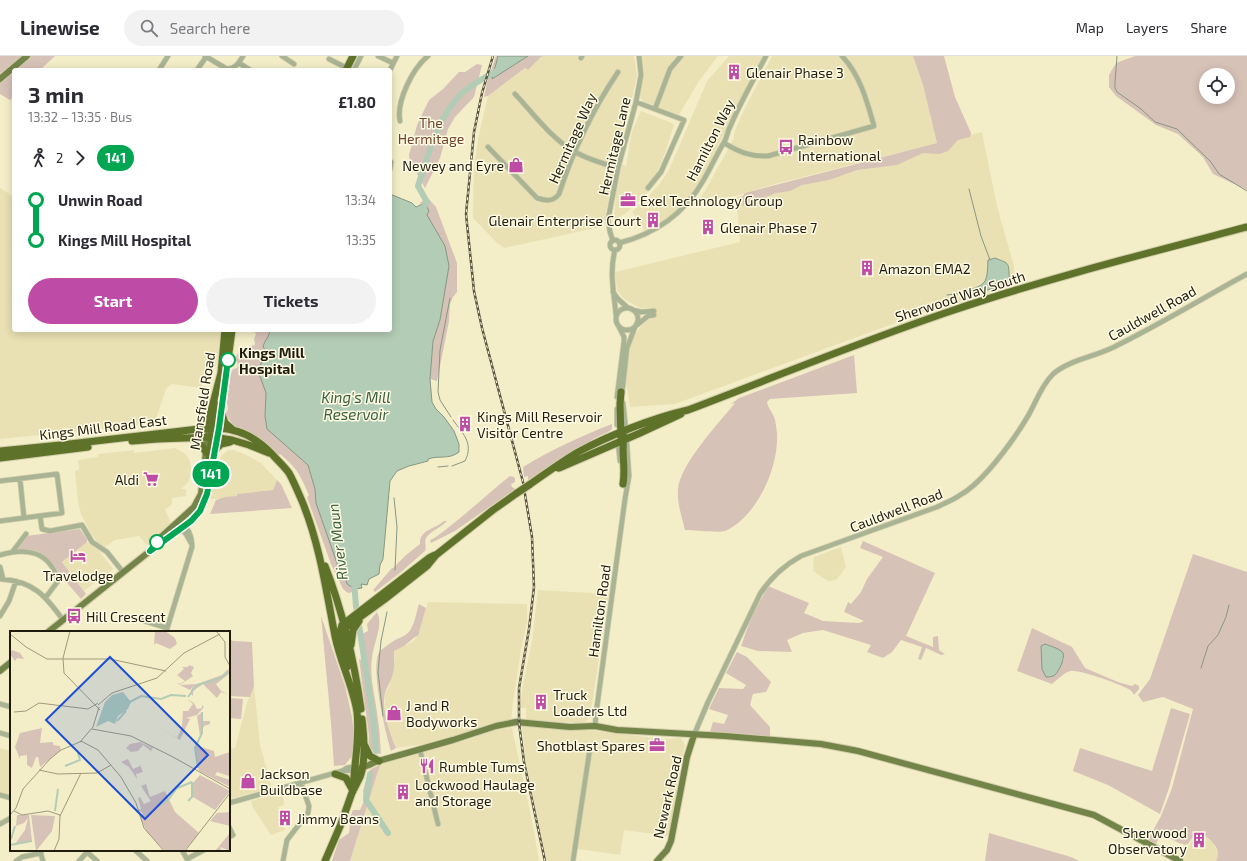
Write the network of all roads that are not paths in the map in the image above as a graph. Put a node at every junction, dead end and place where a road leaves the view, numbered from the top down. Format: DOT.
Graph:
graph roads {
  1 [pos="27,56"];
  2 [pos="168,56"];
  3 [pos="206,56"];
  4 [pos="243,56"];
  5 [pos="282,56"];
  6 [pos="353,56"];
  7 [pos="361,56"];
  8 [pos="378,56"];
  9 [pos="397,56"];
  10 [pos="428,56"];
  11 [pos="639,56"];
  12 [pos="681,56"];
  13 [pos="766,56"];
  14 [pos="842,56"];
  15 [pos="329,59"];
  16 [pos="239,63"];
  17 [pos="393,63"];
  18 [pos="294,64"];
  19 [pos="13,68"];
  20 [pos="160,68"];
  21 [pos="198,68"];
  22 [pos="223,68"];
  23 [pos="233,68"];
  24 [pos="247,68"];
  25 [pos="347,68"];
  26 [pos="349,68"];
  27 [pos="350,68"];
  28 [pos="391,68"];
  29 [pos="12,69"];
  30 [pos="618,72"];
  31 [pos="0,79"];
  32 [pos="515,94"];
  33 [pos="636,102"];
  34 [pos="655,109"];
  35 [pos="400,120"];
  36 [pos="724,144"];
  37 [pos="488,147"];
  38 [pos="575,152"];
  39 [pos="618,168"];
  40 [pos="648,188"];
  41 [pos="1247,228"];
  42 [pos="613,241"];
  43 [pos="619,242"];
  44 [pos="615,250"];
  45 [pos="1247,274"];
  46 [pos="613,292"];
  47 [pos="631,309"];
  48 [pos="616,317"];
  49 [pos="636,326"];
  50 [pos="619,327"];
  51 [pos="226,332"];
  52 [pos="232,332"];
  53 [pos="224,386"];
  54 [pos="621,392"];
  55 [pos="688,410"];
  56 [pos="221,411"];
  57 [pos="210,415"];
  58 [pos="233,430"];
  59 [pos="185,431"];
  60 [pos="159,433"];
  61 [pos="213,433"];
  62 [pos="622,437"];
  63 [pos="193,438"];
  64 [pos="236,441"];
  65 [pos="259,449"];
  66 [pos="215,450"];
  67 [pos="0,451"];
  68 [pos="206,452"];
  69 [pos="271,454"];
  70 [pos="0,458"];
  71 [pos="548,472"];
  72 [pos="20,479"];
  73 [pos="204,480"];
  74 [pos="0,481"];
  75 [pos="623,484"];
  76 [pos="625,498"];
  77 [pos="40,516"];
  78 [pos="24,518"];
  79 [pos="0,521"];
  80 [pos="180,525"];
  81 [pos="26,534"];
  82 [pos="13,551"];
  83 [pos="150,551"];
  84 [pos="319,551"];
  85 [pos="0,555"];
  86 [pos="0,567"];
  87 [pos="123,572"];
  88 [pos="1,579"];
  89 [pos="16,581"];
  90 [pos="46,597"];
  91 [pos="339,606"];
  92 [pos="0,616"];
  93 [pos="356,618"];
  94 [pos="64,620"];
  95 [pos="141,620"];
  96 [pos="332,620"];
  97 [pos="343,627"];
  98 [pos="167,630"];
  99 [pos="49,631"];
  100 [pos="351,651"];
  101 [pos="10,663"];
  102 [pos="0,671"];
  103 [pos="349,683"];
  104 [pos="0,704"];
  105 [pos="10,707"];
  106 [pos="595,726"];
  107 [pos="0,733"];
  108 [pos="694,735"];
  109 [pos="10,736"];
  110 [pos="364,744"];
  111 [pos="590,748"];
  112 [pos="420,750"];
  113 [pos="377,762"];
  114 [pos="359,767"];
  115 [pos="335,774"];
  116 [pos="301,783"];
  117 [pos="353,791"];
  118 [pos="0,794"];
  119 [pos="10,798"];
  120 [pos="230,803"];
  121 [pos="10,819"];
  122 [pos="0,824"];
  123 [pos="438,824"];
  124 [pos="88,851"];
  125 [pos="136,851"];
  126 [pos="182,851"];
  127 [pos="202,851"];
  128 [pos="40,852"];
  129 [pos="187,860"];
  130 [pos="16,861"];
  131 [pos="43,861"];
  132 [pos="79,861"];
  133 [pos="97,861"];
  134 [pos="147,861"];
  135 [pos="283,861"];
  136 [pos="325,861"];
  137 [pos="573,861"];
  138 [pos="658,861"];
  139 [pos="1180,861"];
  1 -- 19 [label="main road"];
  2 -- 20 [label="street"];
  3 -- 21 [label="street"];
  3 -- 22 [label="street"];
  4 -- 16 [label="street"];
  5 -- 18 [label="street"];
  6 -- 26 [label="highway"];
  7 -- 27 [label="street"];
  8 -- 17 [label="street"];
  9 -- 17 [label="street"];
  10 -- 35 [label="street"];
  11 -- 33 [label="street, Hermitage Lane"];
  12 -- 34 [label="street"];
  13 -- 36 [label="street, Hamilton Way"];
  14 -- 36 [label="street"];
  15 -- 25 [label="street"];
  16 -- 23 [label="street"];
  16 -- 24 [label="street"];
  17 -- 28 [label="street"];
  29 -- 31 [label="main road"];
  30 -- 38 [label="street, Hermitage Way"];
  32 -- 38 [label="street"];
  33 -- 34 [label="street"];
  33 -- 39 [label="street, Hermitage Lane"];
  34 -- 40 [label="street"];
  36 -- 43 [label="street, Hamilton Way"];
  37 -- 38 [label="street, Hermitage Way"];
  38 -- 39 [label="street"];
  39 -- 42 [label="street, Hermitage Lane"];
  41 -- 55 [label="highway, Sherwood Way South"];
  42 -- 43 [label="street"];
  42 -- 44 [label="street"];
  43 -- 44 [label="street"];
  44 -- 46 [label="street, Hamilton Road"];
  45 -- 108 [label="street, Cauldwell Road"];
  46 -- 47 [label="street"];
  46 -- 48 [label="street, Hamilton Road"];
  47 -- 48 [label="street"];
  47 -- 49 [label="street"];
  47 -- 49 [label="street"];
  48 -- 50 [label="street, Hamilton Road"];
  49 -- 50 [label="street"];
  49 -- 54 [label="street"];
  50 -- 62 [label="street, Hamilton Road"];
  51 -- 57 [label="highway, Mansfield Road"];
  52 -- 53 [label="highway, Mansfield Road"];
  53 -- 56 [label="highway, Mansfield Road"];
  53 -- 61 [label="highway"];
  54 -- 62 [label="highway"];
  55 -- 62 [label="highway, Sherwood Way South"];
  55 -- 62 [label="highway, Sherwood Way South"];
  56 -- 58 [label="highway"];
  56 -- 61 [label="main road, Mansfield Road"];
  57 -- 59 [label="highway"];
  57 -- 61 [label="highway, Mansfield Road"];
  58 -- 61 [label="highway"];
  58 -- 69 [label="highway"];
  59 -- 60 [label="highway, Kings Mill Road East"];
  59 -- 61 [label="highway, Kings Mill Road East"];
  60 -- 61 [label="highway"];
  60 -- 67 [label="highway, Kings Mill Road East"];
  61 -- 63 [label="highway, Kings Mill Road East"];
  61 -- 64 [label="highway"];
  61 -- 65 [label="highway"];
  61 -- 66 [label="main road, Mansfield Road"];
  61 -- 68 [label="main road, Mansfield Road"];
  61 -- 73 [label="highway"];
  62 -- 71 [label="highway, Sherwood Way South"];
  62 -- 71 [label="highway, Sherwood Way South"];
  62 -- 75 [label="highway"];
  62 -- 76 [label="street, Hamilton Road"];
  63 -- 68 [label="highway"];
  63 -- 70 [label="highway, Kings Mill Road East"];
  64 -- 65 [label="highway"];
  64 -- 66 [label="highway"];
  65 -- 69 [label="highway"];
  66 -- 80 [label="main road, Mansfield Road"];
  68 -- 73 [label="main road, Mansfield Road"];
  69 -- 84 [label="highway"];
  71 -- 93 [label="highway, Sherwood Way South, bridge"];
  72 -- 74 [label="street"];
  72 -- 77 [label="street"];
  72 -- 78 [label="street"];
  73 -- 80 [label="main road, Mansfield Road"];
  75 -- 76 [label="street, Hamilton Road"];
  76 -- 106 [label="street, Hamilton Road"];
  77 -- 78 [label="street"];
  77 -- 87 [label="street"];
  78 -- 79 [label="street"];
  80 -- 83 [label="main road, Mansfield Road"];
  80 -- 83 [label="main road, Mansfield Road"];
  80 -- 98 [label="street"];
  81 -- 82 [label="street"];
  82 -- 85 [label="street"];
  82 -- 90 [label="street"];
  83 -- 87 [label="main road, Mansfield Road"];
  84 -- 91 [label="highway"];
  84 -- 96 [label="highway"];
  86 -- 88 [label="street"];
  87 -- 94 [label="main road, Mansfield Road"];
  88 -- 89 [label="street"];
  89 -- 90 [label="street"];
  89 -- 92 [label="street"];
  90 -- 94 [label="street"];
  91 -- 93 [label="highway"];
  91 -- 97 [label="highway"];
  93 -- 97 [label="highway, Sherwood Way South"];
  93 -- 100 [label="highway"];
  94 -- 99 [label="main road, Mansfield Road"];
  95 -- 98 [label="street"];
  96 -- 97 [label="highway"];
  96 -- 103 [label="highway"];
  97 -- 100 [label="highway"];
  97 -- 103 [label="highway"];
  100 -- 110 [label="highway"];
  101 -- 102 [label="main road"];
  103 -- 114 [label="highway"];
  104 -- 105 [label="street"];
  106 -- 108 [label="main road"];
  106 -- 112 [label="main road"];
  107 -- 109 [label="street"];
  108 -- 138 [label="main road, Newark Road"];
  108 -- 139 [label="main road"];
  110 -- 113 [label="highway"];
  110 -- 114 [label="highway"];
  111 -- 137 [label="street"];
  112 -- 113 [label="main road"];
  112 -- 123 [label="street"];
  113 -- 114 [label="main road"];
  114 -- 115 [label="street"];
  114 -- 117 [label="highway"];
  115 -- 116 [label="street"];
  115 -- 117 [label="highway"];
  116 -- 120 [label="street"];
  116 -- 135 [label="street"];
  117 -- 136 [label="highway"];
  118 -- 119 [label="street"];
  121 -- 122 [label="street"];
  124 -- 132 [label="street"];
  124 -- 133 [label="street"];
  125 -- 134 [label="street"];
  126 -- 129 [label="street"];
  127 -- 129 [label="street"];
  128 -- 130 [label="street"];
  128 -- 131 [label="street"];
}
